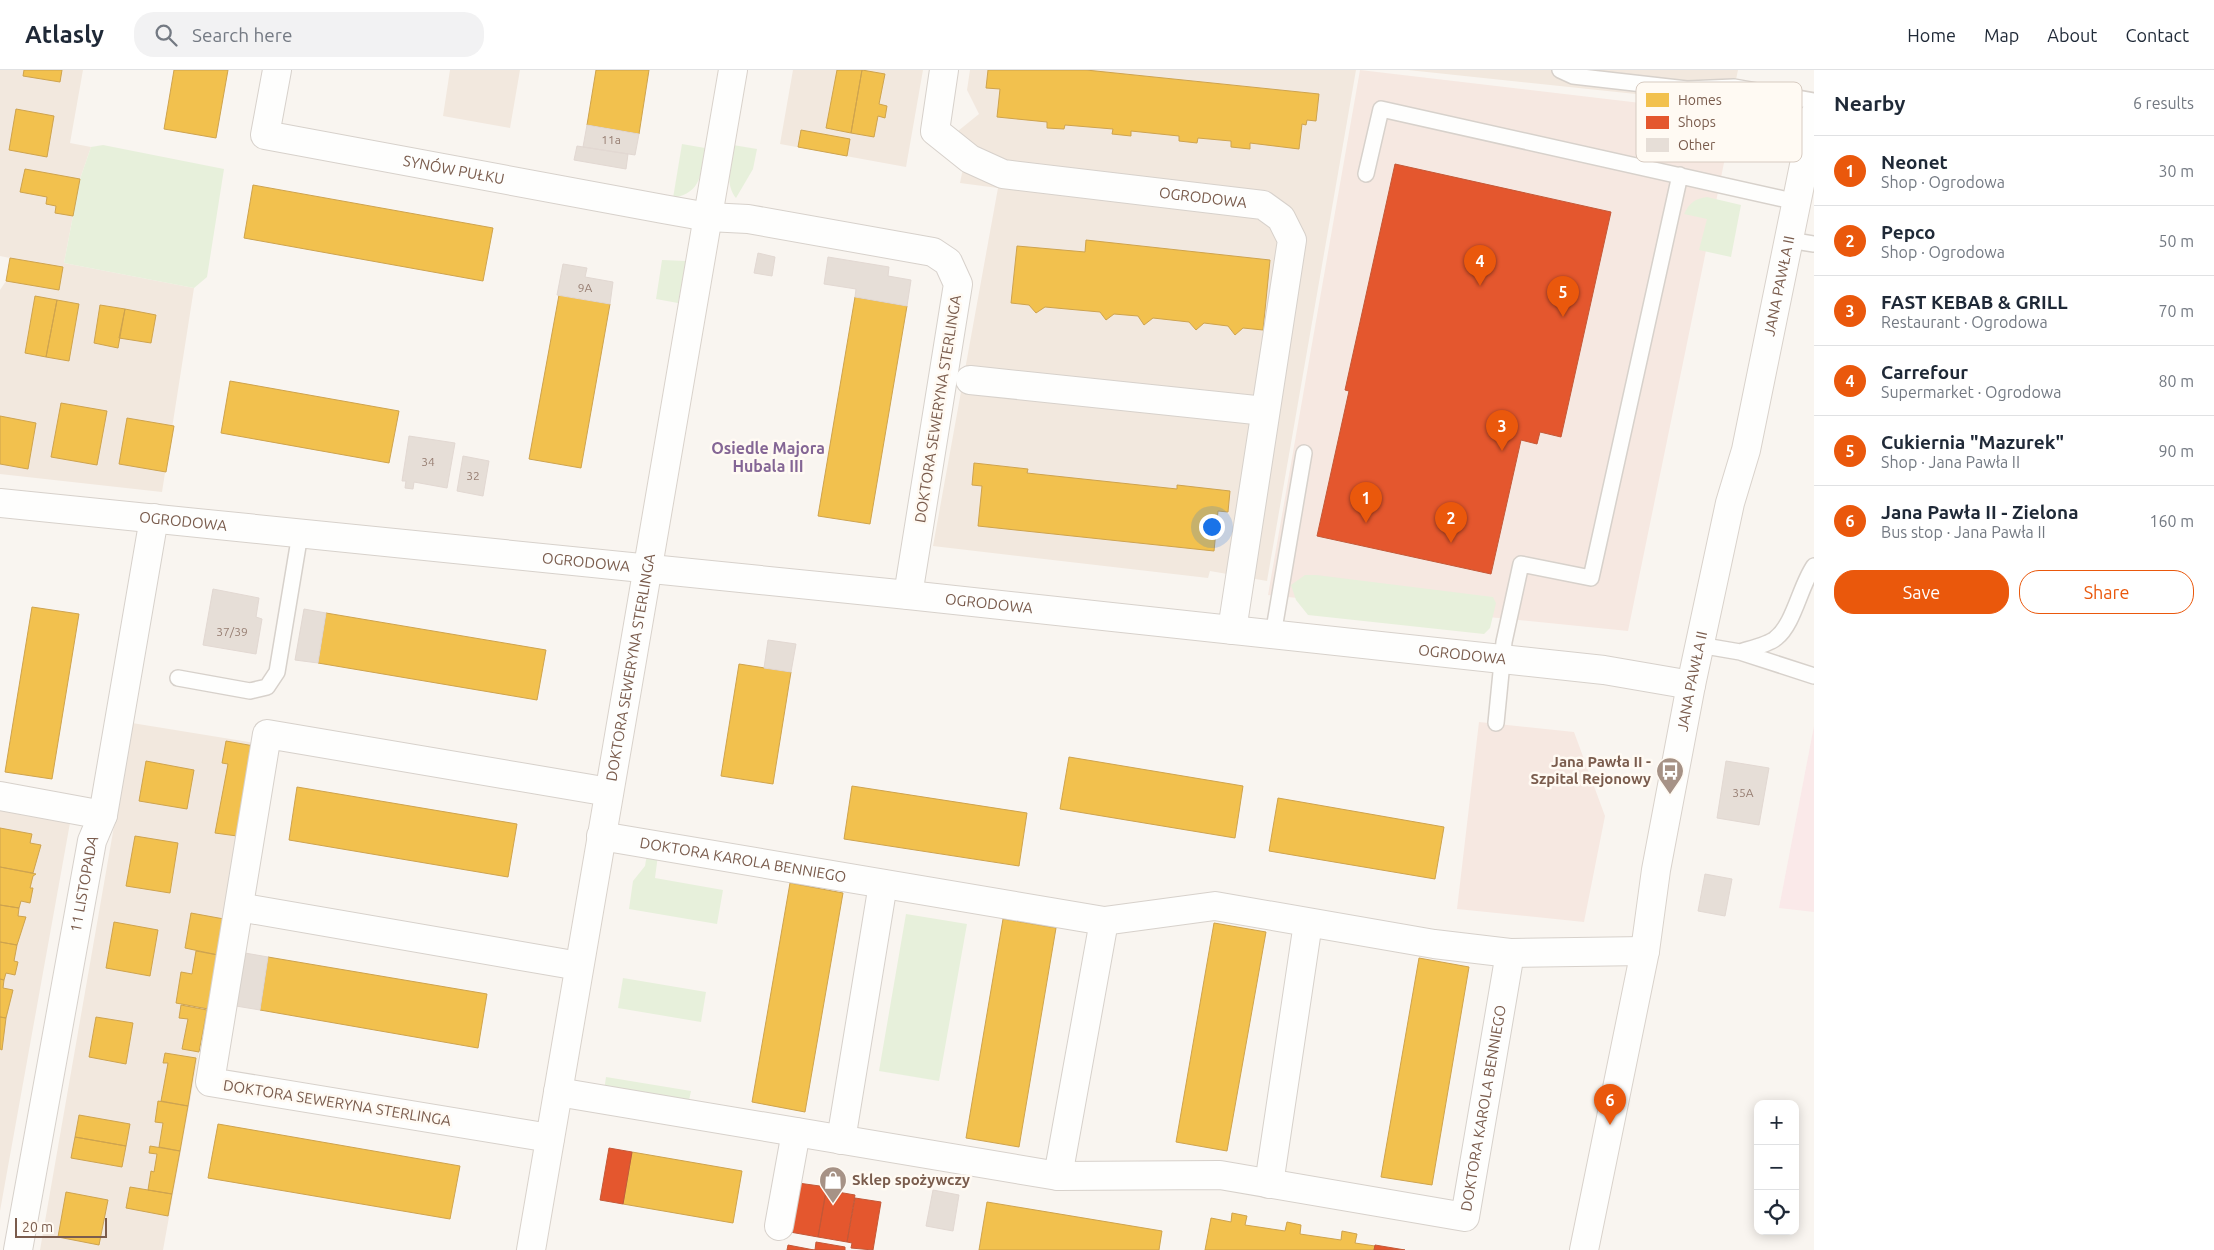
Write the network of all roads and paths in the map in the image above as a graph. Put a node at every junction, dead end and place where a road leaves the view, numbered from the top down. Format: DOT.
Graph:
graph roads {
  1 [pos="277,70"];
  2 [pos="733,70"];
  3 [pos="944,70"];
  4 [pos="1560,70"];
  5 [pos="1636,83"];
  6 [pos="1814,116"];
  7 [pos="1366,174"];
  8 [pos="1680,175"];
  9 [pos="1797,202"];
  10 [pos="708,217"];
  11 [pos="1802,242"];
  12 [pos="970,380"];
  13 [pos="1266,411"];
  14 [pos="1304,453"];
  15 [pos="0,503"];
  16 [pos="154,518"];
  17 [pos="300,534"];
  18 [pos="1814,566"];
  19 [pos="648,568"];
  20 [pos="908,594"];
  21 [pos="1232,630"];
  22 [pos="1273,635"];
  23 [pos="1699,645"];
  24 [pos="1740,652"];
  25 [pos="1502,660"];
  26 [pos="1814,676"];
  27 [pos="178,678"];
  28 [pos="1691,685"];
  29 [pos="1496,723"];
  30 [pos="609,792"];
  31 [pos="0,796"];
  32 [pos="103,816"];
  33 [pos="601,836"];
  34 [pos="883,884"];
  35 [pos="239,907"];
  36 [pos="1104,921"];
  37 [pos="1308,923"];
  38 [pos="1645,951"];
  39 [pos="1510,953"];
  40 [pos="578,966"];
  41 [pos="558,1092"];
  42 [pos="796,1132"];
  43 [pos="550,1138"];
  44 [pos="841,1140"];
  45 [pos="1058,1176"];
  46 [pos="1269,1184"];
  47 [pos="779,1226"];
  48 [pos="18,1250"];
  49 [pos="531,1250"];
  50 [pos="1584,1250"];
  1 -- 10 [label="street, SYNÓW PUŁKU"];
  2 -- 10 [label="street, DOKTORA SEWERYNA STERLINGA"];
  3 -- 13 [label="street, OGRODOWA"];
  4 -- 5 [label="lane"];
  6 -- 9 [label="street, JANA PAWŁA II"];
  7 -- 8 [label="lane"];
  8 -- 9 [label="lane"];
  8 -- 25 [label="lane"];
  9 -- 11 [label="street, JANA PAWŁA II"];
  10 -- 19 [label="street, DOKTORA SEWERYNA STERLINGA"];
  10 -- 20 [label="street, DOKTORA SEWERYNA STERLINGA"];
  11 -- 23 [label="street, JANA PAWŁA II"];
  12 -- 13 [label="street"];
  13 -- 21 [label="street, OGRODOWA"];
  14 -- 22 [label="lane"];
  15 -- 16 [label="street, OGRODOWA"];
  16 -- 17 [label="street, OGRODOWA"];
  16 -- 32 [label="street, 11 LISTOPADA"];
  17 -- 19 [label="street, OGRODOWA"];
  17 -- 27 [label="lane"];
  18 -- 24 [label="lane"];
  19 -- 20 [label="street, OGRODOWA"];
  19 -- 30 [label="street, DOKTORA SEWERYNA STERLINGA"];
  20 -- 21 [label="street, OGRODOWA"];
  21 -- 22 [label="street, OGRODOWA"];
  22 -- 25 [label="street, OGRODOWA"];
  23 -- 24 [label="lane"];
  23 -- 28 [label="street, JANA PAWŁA II"];
  24 -- 26 [label="lane"];
  25 -- 28 [label="street, OGRODOWA"];
  25 -- 29 [label="lane"];
  28 -- 38 [label="street, JANA PAWŁA II"];
  30 -- 33 [label="street, DOKTORA SEWERYNA STERLINGA"];
  30 -- 35 [label="street, DOKTORA SEWERYNA STERLINGA"];
  31 -- 32 [label="street"];
  32 -- 48 [label="street, 11 LISTOPADA"];
  33 -- 34 [label="street, DOKTORA KAROLA BENNIEGO"];
  33 -- 40 [label="street, DOKTORA SEWERYNA STERLINGA"];
  34 -- 36 [label="street, DOKTORA KAROLA BENNIEGO"];
  34 -- 44 [label="street"];
  35 -- 40 [label="street"];
  35 -- 43 [label="street, DOKTORA SEWERYNA STERLINGA"];
  36 -- 37 [label="street, DOKTORA KAROLA BENNIEGO"];
  36 -- 45 [label="street"];
  37 -- 39 [label="street, DOKTORA KAROLA BENNIEGO"];
  37 -- 46 [label="street"];
  38 -- 39 [label="street, DOKTORA KAROLA BENNIEGO"];
  38 -- 50 [label="street, JANA PAWŁA II"];
  39 -- 46 [label="street, DOKTORA KAROLA BENNIEGO"];
  40 -- 41 [label="street, DOKTORA SEWERYNA STERLINGA"];
  41 -- 42 [label="street, DOKTORA KAROLA BENNIEGO"];
  41 -- 43 [label="street, DOKTORA SEWERYNA STERLINGA"];
  42 -- 44 [label="street, DOKTORA KAROLA BENNIEGO"];
  42 -- 47 [label="street"];
  43 -- 49 [label="street, DOKTORA SEWERYNA STERLINGA"];
  44 -- 45 [label="street, DOKTORA KAROLA BENNIEGO"];
  45 -- 46 [label="street, DOKTORA KAROLA BENNIEGO"];
}
